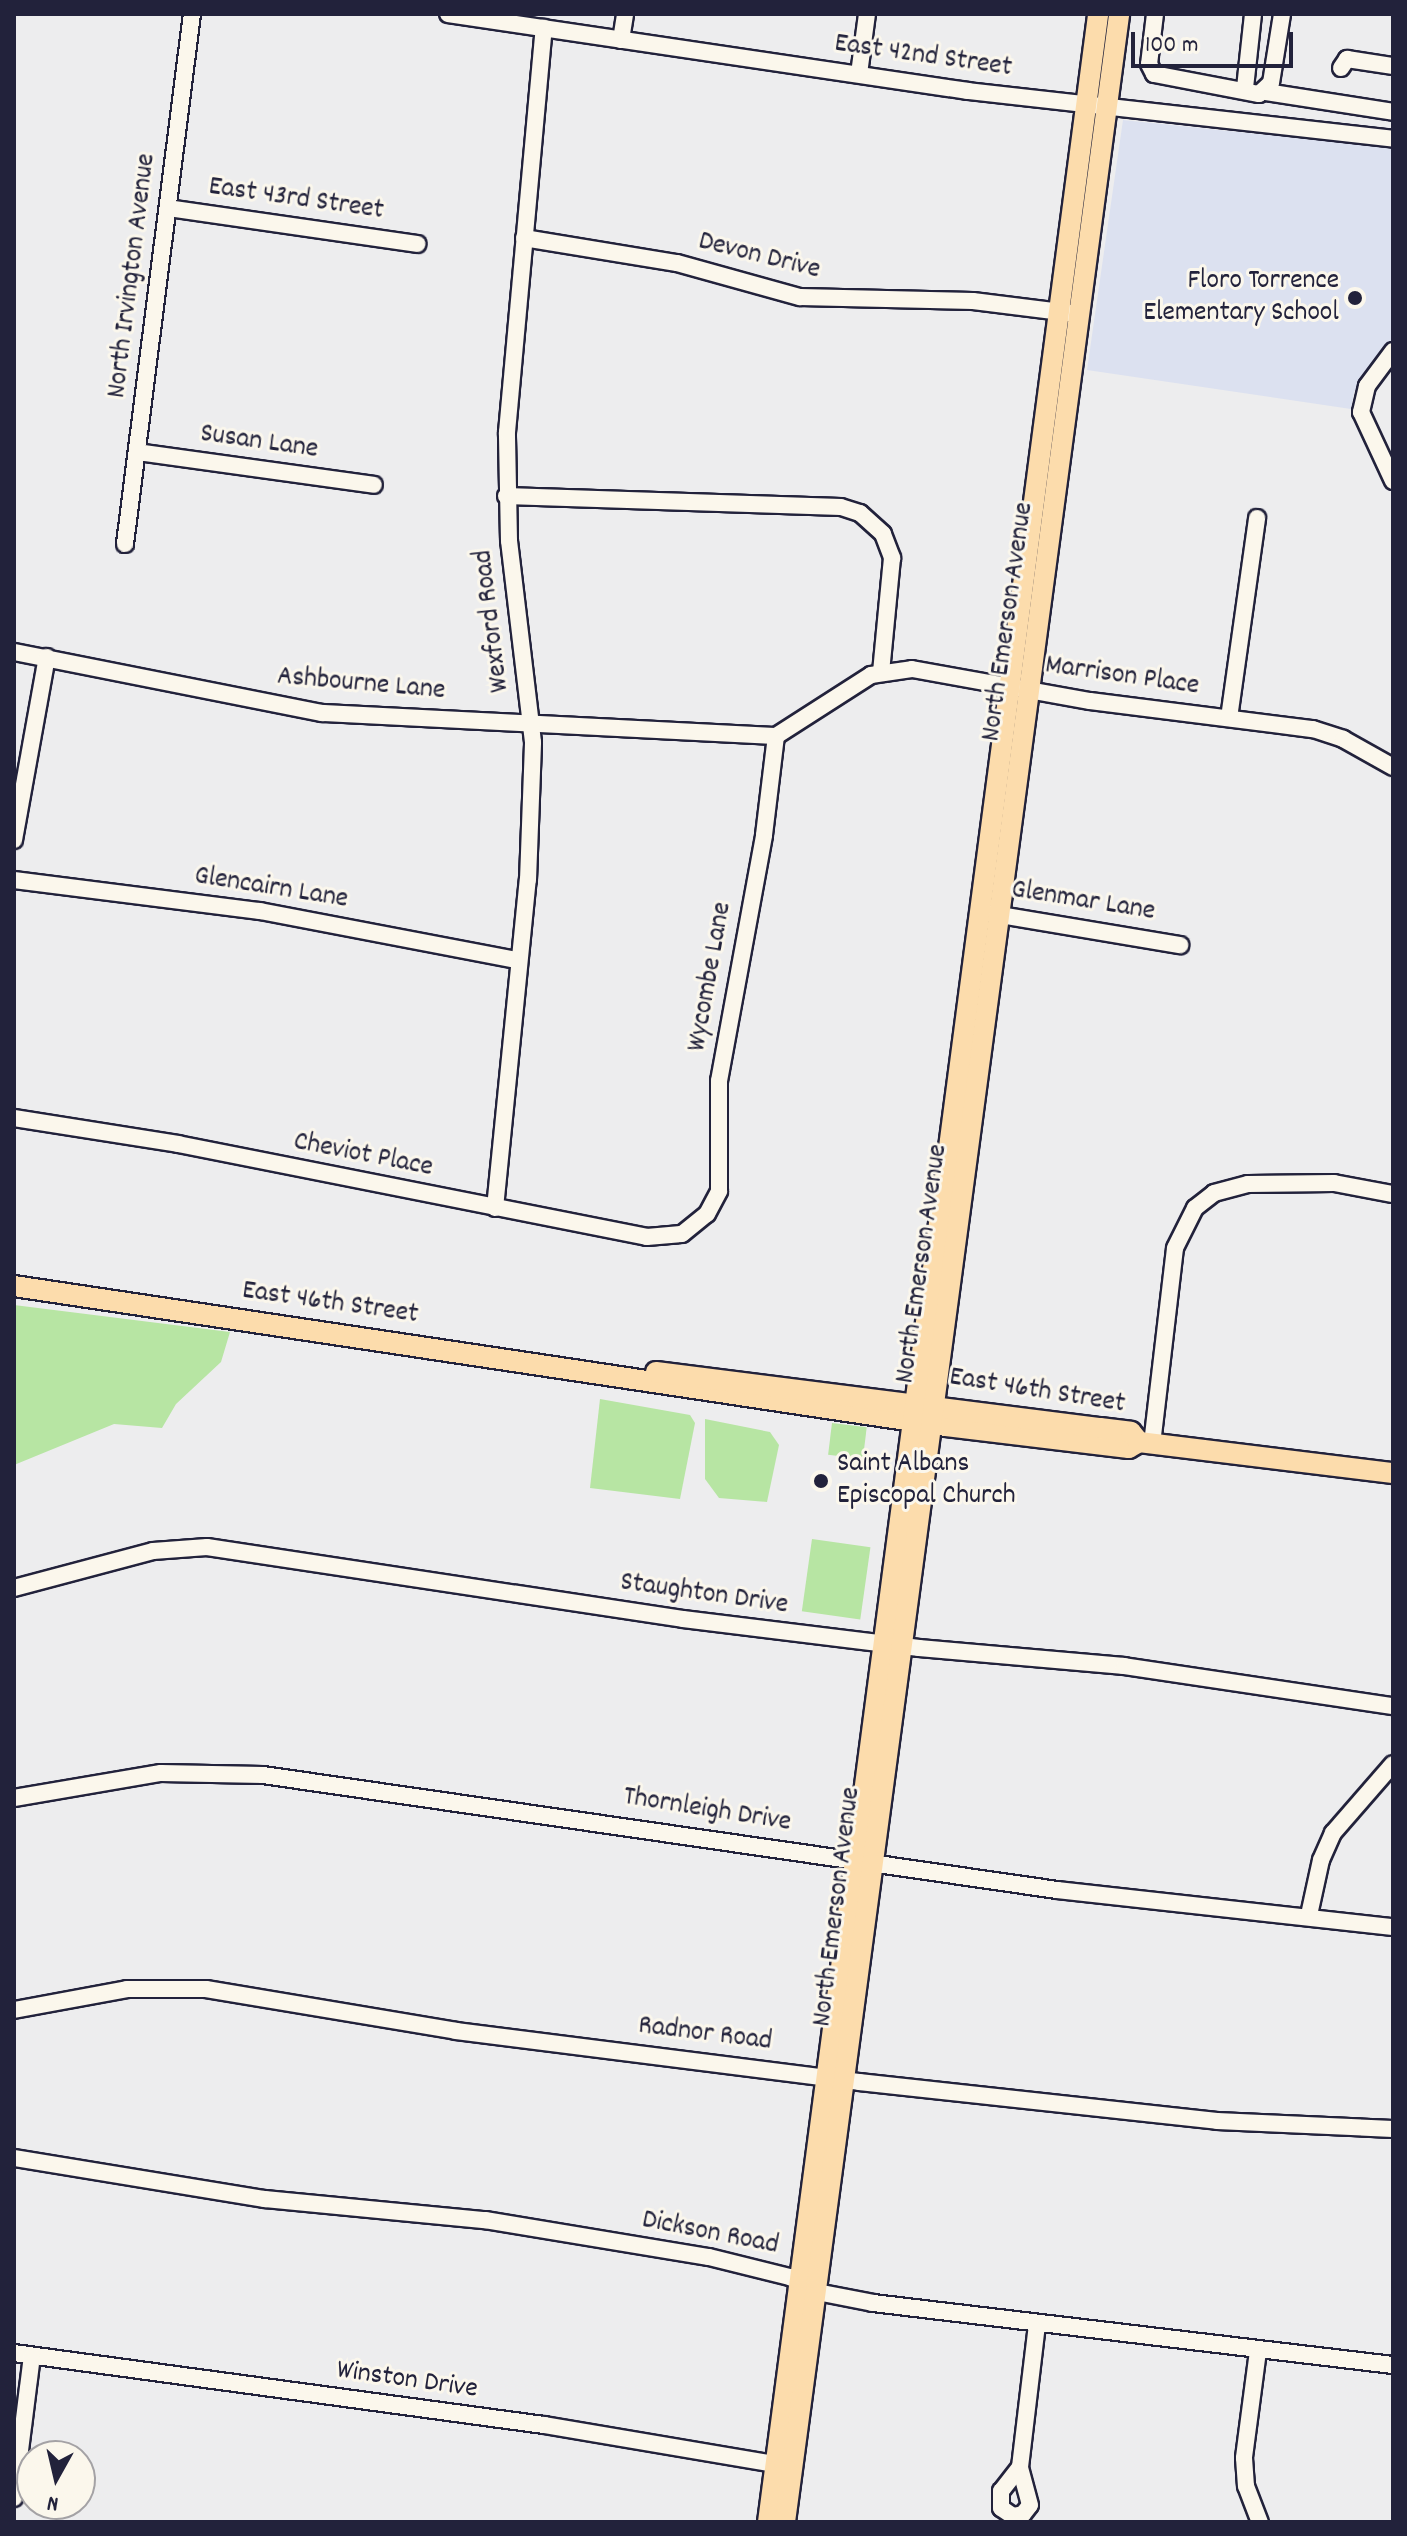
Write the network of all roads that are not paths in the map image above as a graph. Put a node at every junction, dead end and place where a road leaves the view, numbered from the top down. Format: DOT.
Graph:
graph roads {
  1 [pos="192,14"];
  2 [pos="448,14"];
  3 [pos="625,14"];
  4 [pos="867,14"];
  5 [pos="1098,14"];
  6 [pos="1119,14"];
  7 [pos="1155,14"];
  8 [pos="1253,14"];
  9 [pos="1282,14"];
  10 [pos="544,28"];
  11 [pos="621,40"];
  12 [pos="1393,66"];
  13 [pos="1341,68"];
  14 [pos="859,74"];
  15 [pos="1256,91"];
  16 [pos="1096,107"];
  17 [pos="1393,112"];
  18 [pos="1252,124"];
  19 [pos="1393,139"];
  20 [pos="168,208"];
  21 [pos="524,238"];
  22 [pos="417,244"];
  23 [pos="1068,313"];
  24 [pos="1390,361"];
  25 [pos="137,452"];
  26 [pos="1393,481"];
  27 [pos="374,485"];
  28 [pos="506,496"];
  29 [pos="1257,518"];
  30 [pos="125,544"];
  31 [pos="14,652"];
  32 [pos="47,657"];
  33 [pos="881,672"];
  34 [pos="1018,688"];
  35 [pos="1229,718"];
  36 [pos="531,724"];
  37 [pos="776,736"];
  38 [pos="1393,767"];
  39 [pos="14,840"];
  40 [pos="14,880"];
  41 [pos="977,912"];
  42 [pos="998,915"];
  43 [pos="1180,945"];
  44 [pos="518,960"];
  45 [pos="14,1118"];
  46 [pos="1393,1194"];
  47 [pos="495,1208"];
  48 [pos="699,1222"];
  49 [pos="14,1286"];
  50 [pos="921,1413"];
  51 [pos="1146,1443"];
  52 [pos="1393,1473"];
  53 [pos="14,1588"];
  54 [pos="890,1644"];
  55 [pos="1393,1706"];
  56 [pos="1393,1764"];
  57 [pos="14,1798"];
  58 [pos="862,1862"];
  59 [pos="1309,1915"];
  60 [pos="1393,1927"];
  61 [pos="14,2010"];
  62 [pos="834,2078"];
  63 [pos="1393,2129"];
  64 [pos="14,2158"];
  65 [pos="797,2279"];
  66 [pos="817,2292"];
  67 [pos="1037,2325"];
  68 [pos="1258,2351"];
  69 [pos="14,2353"];
  70 [pos="32,2356"];
  71 [pos="1393,2365"];
  72 [pos="784,2465"];
  73 [pos="1020,2467"];
  74 [pos="14,2498"];
  75 [pos="768,2522"];
  76 [pos="785,2522"];
  77 [pos="1260,2522"];
  1 -- 20 [label="street, North Irvington Avenue"];
  2 -- 10 [label="street, East 42nd Street"];
  3 -- 11 [label="street"];
  4 -- 14 [label="street"];
  5 -- 16 [label="main road, North Emerson Avenue"];
  6 -- 16 [label="main road, North Emerson Avenue"];
  7 -- 15 [label="street"];
  8 -- 15 [label="street"];
  9 -- 15 [label="street"];
  10 -- 11 [label="street, East 42nd Street"];
  10 -- 21 [label="street, Wexford Road"];
  11 -- 14 [label="street, East 42nd Street"];
  12 -- 13 [label="street"];
  14 -- 16 [label="street, East 42nd Street"];
  15 -- 17 [label="street"];
  15 -- 18 [label="street"];
  16 -- 18 [label="street, East 42nd Street"];
  16 -- 23 [label="main road, North Emerson Avenue"];
  18 -- 19 [label="street, East 42nd Street"];
  20 -- 22 [label="street, East 43rd Street"];
  20 -- 25 [label="street, North Irvington Avenue"];
  21 -- 23 [label="street, Devon Drive"];
  21 -- 28 [label="street, Wexford Road"];
  23 -- 34 [label="main road, North Emerson Avenue"];
  24 -- 26 [label="street"];
  25 -- 27 [label="street, Susan Lane"];
  25 -- 30 [label="street, North Irvington Avenue"];
  28 -- 33 [label="street"];
  28 -- 36 [label="street, Wexford Road"];
  29 -- 35 [label="street"];
  31 -- 32 [label="street, Ashbourne Lane"];
  32 -- 36 [label="street, Ashbourne Lane"];
  32 -- 39 [label="street"];
  33 -- 34 [label="street, Marrison Place"];
  33 -- 37 [label="street"];
  34 -- 35 [label="street, Marrison Place"];
  34 -- 41 [label="main road, North Emerson Avenue"];
  34 -- 42 [label="main road, North Emerson Avenue"];
  35 -- 38 [label="street, Marrison Place"];
  36 -- 37 [label="street, Ashbourne Lane"];
  36 -- 44 [label="street, Wexford Road"];
  37 -- 48 [label="street, Wycombe Lane"];
  40 -- 44 [label="street, Glencairn Lane"];
  41 -- 42 [label="street, Glenmar Lane"];
  41 -- 50 [label="main road, North Emerson Avenue"];
  42 -- 43 [label="street, Glenmar Lane"];
  42 -- 50 [label="main road, North Emerson Avenue"];
  44 -- 47 [label="street, Wexford Road"];
  45 -- 47 [label="street, Cheviot Place"];
  46 -- 51 [label="street"];
  47 -- 48 [label="street, Cheviot Place"];
  49 -- 50 [label="main road, East 46th Street"];
  50 -- 51 [label="main road, East 46th Street"];
  50 -- 54 [label="main road, North Emerson Avenue"];
  51 -- 52 [label="main road, East 46th Street"];
  53 -- 54 [label="street, Staughton Drive"];
  54 -- 55 [label="street, Staughton Drive"];
  54 -- 58 [label="main road, North Emerson Avenue"];
  56 -- 59 [label="street"];
  57 -- 58 [label="street, Thornleigh Drive"];
  58 -- 59 [label="street, Thornleigh Drive"];
  58 -- 62 [label="main road, North Emerson Avenue"];
  59 -- 60 [label="street, Thornleigh Drive"];
  61 -- 62 [label="street, Radnor Road"];
  62 -- 63 [label="street, Radnor Road"];
  62 -- 65 [label="main road, North Emerson Avenue"];
  62 -- 66 [label="main road, North Emerson Avenue"];
  64 -- 65 [label="street, Dickson Road"];
  65 -- 66 [label="street, Dickson Road"];
  65 -- 72 [label="main road, North Emerson Avenue"];
  66 -- 67 [label="street, Dickson Road"];
  66 -- 72 [label="main road, North Emerson Avenue"];
  67 -- 68 [label="street, Dickson Road"];
  67 -- 73 [label="street"];
  68 -- 71 [label="street, Dickson Road"];
  68 -- 77 [label="street"];
  69 -- 70 [label="street, Winston Drive"];
  70 -- 72 [label="street, Winston Drive"];
  70 -- 74 [label="street"];
  72 -- 75 [label="main road, North Emerson Avenue"];
  72 -- 76 [label="main road, North Emerson Avenue"];
}
